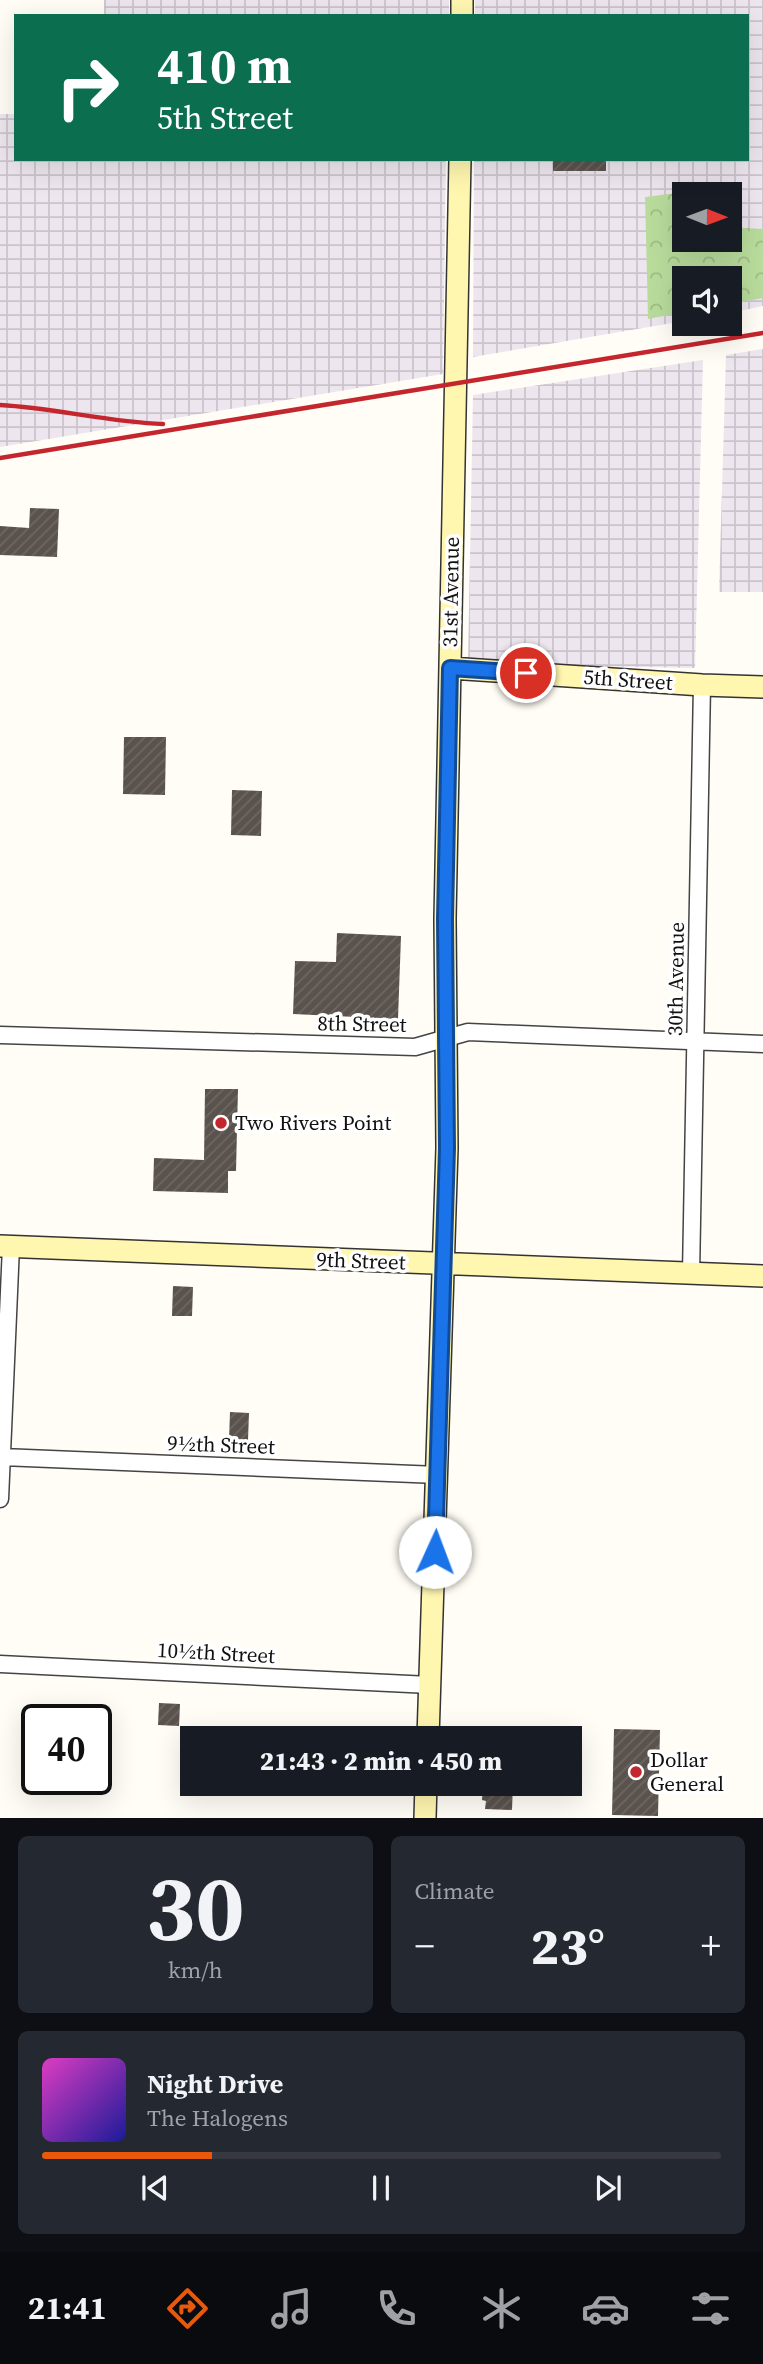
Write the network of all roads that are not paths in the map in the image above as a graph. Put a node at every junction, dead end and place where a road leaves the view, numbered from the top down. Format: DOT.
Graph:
graph roads {
  1 [pos="460,161"];
  2 [pos="450,668"];
  3 [pos="702,685"];
  4 [pos="763,687"];
  5 [pos="0,1035"];
  6 [pos="446,1038"];
  7 [pos="696,1042"];
  8 [pos="763,1044"];
  9 [pos="6,1246"];
  10 [pos="444,1265"];
  11 [pos="691,1274"];
  12 [pos="763,1276"];
  13 [pos="2,1457"];
  14 [pos="438,1475"];
  15 [pos="0,1499"];
  16 [pos="0,1664"];
  17 [pos="430,1685"];
  18 [pos="428,1726"];
  19 [pos="426,1796"];
  20 [pos="425,1816"];
  1 -- 2 [label="street, 31st Avenue"];
  2 -- 3 [label="street, 5th Street"];
  2 -- 6 [label="street, 31st Avenue"];
  3 -- 4 [label="street, 5th Street"];
  3 -- 7 [label="street, 30th Avenue"];
  5 -- 6 [label="street, 8th Street"];
  6 -- 7 [label="street, 8th Street"];
  6 -- 10 [label="street, 31st Avenue"];
  7 -- 8 [label="street, 8th Street"];
  7 -- 11 [label="street, 30th Avenue"];
  9 -- 10 [label="street, 9th Street"];
  9 -- 13 [label="street"];
  10 -- 11 [label="street, 9th Street"];
  10 -- 14 [label="street, 31st Avenue"];
  11 -- 12 [label="street, 9th Street"];
  13 -- 14 [label="street, 9½th Street"];
  13 -- 15 [label="street"];
  14 -- 17 [label="street, 31st Avenue"];
  16 -- 17 [label="street, 10½th Street"];
  17 -- 18 [label="street, 31st Avenue"];
  19 -- 20 [label="street"];
}
